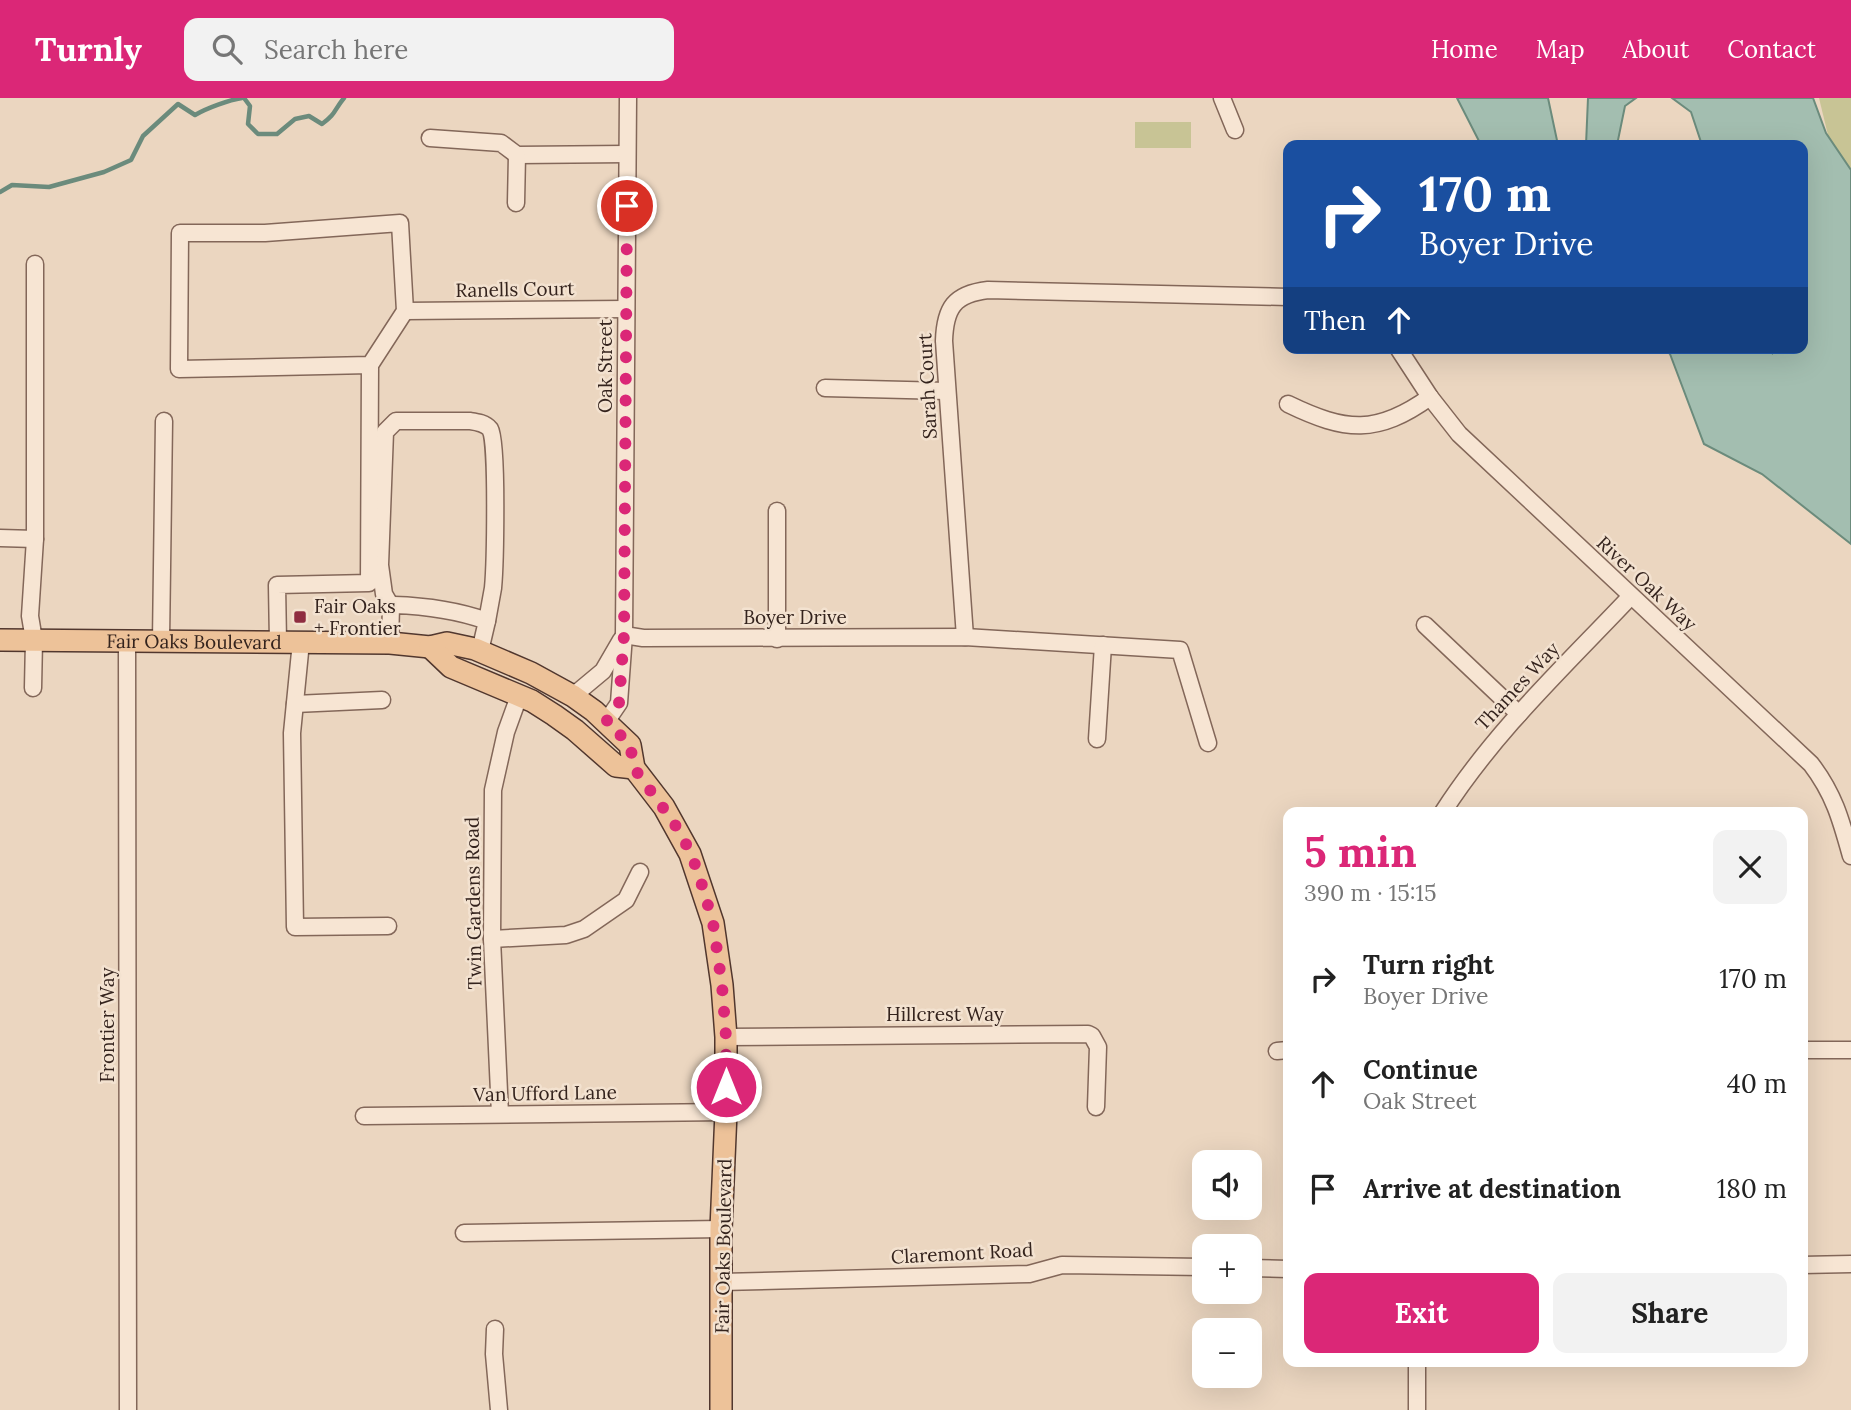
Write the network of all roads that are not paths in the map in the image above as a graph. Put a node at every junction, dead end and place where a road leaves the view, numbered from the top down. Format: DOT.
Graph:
graph roads {
  1 [pos="628,98"];
  2 [pos="1222,98"];
  3 [pos="1234,130"];
  4 [pos="430,138"];
  5 [pos="627,154"];
  6 [pos="517,155"];
  7 [pos="516,203"];
  8 [pos="35,264"];
  9 [pos="1283,297"];
  10 [pos="626,309"];
  11 [pos="405,311"];
  12 [pos="1402,354"];
  13 [pos="370,365"];
  14 [pos="825,388"];
  15 [pos="947,391"];
  16 [pos="1430,397"];
  17 [pos="1288,404"];
  18 [pos="164,421"];
  19 [pos="777,511"];
  20 [pos="0,538"];
  21 [pos="34,539"];
  22 [pos="1630,596"];
  23 [pos="391,606"];
  24 [pos="487,621"];
  25 [pos="1426,625"];
  26 [pos="624,635"];
  27 [pos="965,637"];
  28 [pos="777,639"];
  29 [pos="0,640"];
  30 [pos="34,640"];
  31 [pos="127,640"];
  32 [pos="161,641"];
  33 [pos="278,642"];
  34 [pos="301,642"];
  35 [pos="390,643"];
  36 [pos="1103,645"];
  37 [pos="430,647"];
  38 [pos="480,651"];
  39 [pos="33,688"];
  40 [pos="573,696"];
  41 [pos="528,700"];
  42 [pos="382,701"];
  43 [pos="295,704"];
  44 [pos="1519,714"];
  45 [pos="606,722"];
  46 [pos="1097,739"];
  47 [pos="1208,743"];
  48 [pos="634,768"];
  49 [pos="1446,807"];
  50 [pos="1851,856"];
  51 [pos="640,872"];
  52 [pos="388,926"];
  53 [pos="492,939"];
  54 [pos="726,1037"];
  55 [pos="1808,1050"];
  56 [pos="1851,1051"];
  57 [pos="1096,1107"];
  58 [pos="726,1112"];
  59 [pos="500,1114"];
  60 [pos="364,1116"];
  61 [pos="721,1228"];
  62 [pos="464,1233"];
  63 [pos="1851,1264"];
  64 [pos="1808,1265"];
  65 [pos="1192,1268"];
  66 [pos="1262,1268"];
  67 [pos="1283,1269"];
  68 [pos="722,1282"];
  69 [pos="495,1329"];
  70 [pos="1417,1367"];
  71 [pos="128,1410"];
  72 [pos="499,1410"];
  73 [pos="721,1410"];
  74 [pos="1417,1410"];
  1 -- 5 [label="street, Oak Street"];
  2 -- 3 [label="street"];
  4 -- 6 [label="street"];
  5 -- 6 [label="street"];
  5 -- 10 [label="street, Oak Street"];
  6 -- 7 [label="street"];
  8 -- 21 [label="street"];
  9 -- 15 [label="street, Sarah Court"];
  10 -- 11 [label="street, Ranells Court"];
  10 -- 26 [label="street, Oak Street"];
  11 -- 13 [label="street"];
  11 -- 13 [label="street"];
  12 -- 16 [label="street, River Oak Way"];
  13 -- 33 [label="street"];
  14 -- 15 [label="street"];
  15 -- 27 [label="street, Sarah Court"];
  16 -- 17 [label="street"];
  16 -- 22 [label="street, River Oak Way"];
  18 -- 32 [label="street"];
  19 -- 28 [label="street"];
  20 -- 21 [label="street"];
  21 -- 30 [label="street"];
  22 -- 44 [label="street, Thames Way"];
  22 -- 50 [label="street, River Oak Way"];
  23 -- 24 [label="street"];
  23 -- 24 [label="street"];
  23 -- 35 [label="street"];
  24 -- 38 [label="street"];
  25 -- 44 [label="street"];
  26 -- 28 [label="street, Boyer Drive"];
  26 -- 40 [label="street"];
  26 -- 45 [label="street"];
  27 -- 28 [label="street, Boyer Drive"];
  27 -- 36 [label="street, Boyer Drive"];
  29 -- 30 [label="main road, Fair Oaks Boulevard"];
  30 -- 31 [label="main road, Fair Oaks Boulevard"];
  30 -- 39 [label="street"];
  31 -- 32 [label="main road, Fair Oaks Boulevard"];
  31 -- 71 [label="street, Frontier Way"];
  32 -- 33 [label="main road, Fair Oaks Boulevard"];
  33 -- 34 [label="main road, Fair Oaks Boulevard"];
  34 -- 35 [label="main road, Fair Oaks Boulevard"];
  34 -- 43 [label="street"];
  35 -- 37 [label="main road, Fair Oaks Boulevard"];
  36 -- 46 [label="street"];
  36 -- 47 [label="street, Boyer Drive"];
  37 -- 38 [label="main road, Fair Oaks Boulevard"];
  37 -- 41 [label="main road"];
  38 -- 40 [label="main road, Fair Oaks Boulevard"];
  40 -- 45 [label="main road, Fair Oaks Boulevard"];
  41 -- 45 [label="main road"];
  41 -- 48 [label="main road"];
  41 -- 53 [label="street, Twin Gardens Road"];
  42 -- 43 [label="street"];
  43 -- 52 [label="street"];
  44 -- 49 [label="street, Thames Way"];
  45 -- 48 [label="main road, Fair Oaks Boulevard"];
  48 -- 54 [label="main road, Fair Oaks Boulevard"];
  51 -- 53 [label="street"];
  53 -- 59 [label="street, Twin Gardens Road"];
  54 -- 57 [label="street, Hillcrest Way"];
  54 -- 58 [label="main road, Fair Oaks Boulevard"];
  55 -- 56 [label="street"];
  58 -- 59 [label="street, Van Ufford Lane"];
  58 -- 61 [label="main road, Fair Oaks Boulevard"];
  59 -- 60 [label="street, Van Ufford Lane"];
  61 -- 62 [label="street"];
  61 -- 68 [label="main road, Fair Oaks Boulevard"];
  63 -- 64 [label="street"];
  65 -- 68 [label="street, Claremont Road"];
  66 -- 67 [label="street"];
  68 -- 73 [label="main road, Fair Oaks Boulevard"];
  69 -- 72 [label="street"];
  70 -- 74 [label="street"];
}
